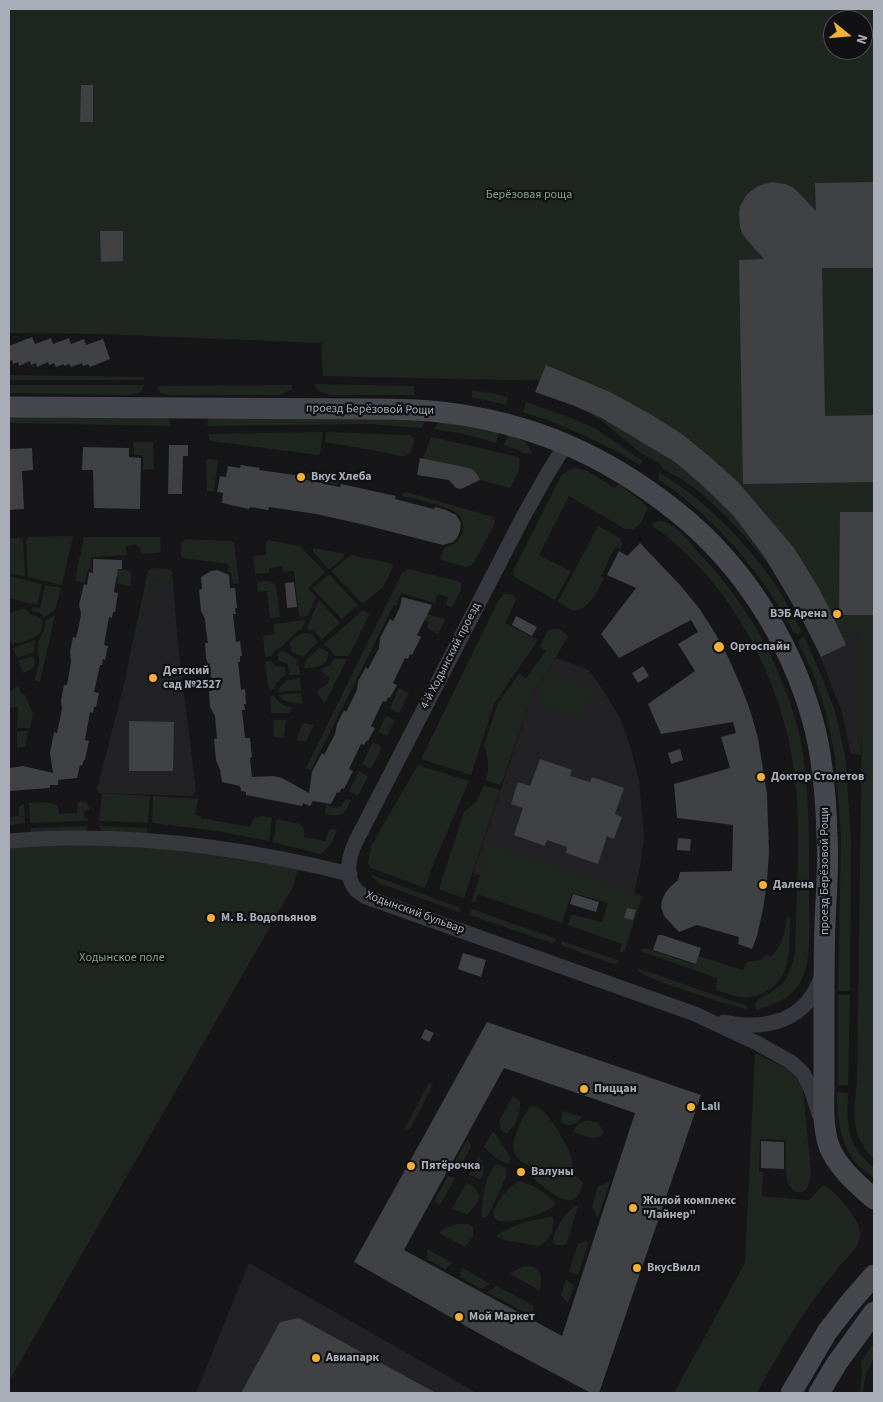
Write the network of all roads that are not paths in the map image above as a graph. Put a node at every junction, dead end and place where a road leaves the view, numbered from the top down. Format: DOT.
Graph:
graph roads {
  1 [pos="9,407"];
  2 [pos="566,444"];
  3 [pos="9,841"];
  4 [pos="350,874"];
  5 [pos="824,963"];
  6 [pos="701,1017"];
  7 [pos="825,1131"];
  8 [pos="850,1177"];
  9 [pos="874,1185"];
  10 [pos="874,1199"];
  11 [pos="874,1275"];
  12 [pos="874,1312"];
  13 [pos="791,1393"];
  14 [pos="819,1393"];
  1 -- 2 [label="street, проезд Берёзовой Рощи"];
  2 -- 4 [label="street, 4-й Ходынский проезд"];
  2 -- 5 [label="street, проезд Берёзовой Рощи"];
  3 -- 4 [label="street"];
  4 -- 6 [label="street, Ходынский бульвар"];
  5 -- 6 [label="street, Ходынский бульвар"];
  5 -- 7 [label="street, проезд Берёзовой Рощи"];
  6 -- 7 [label="street, Ходынский бульвар"];
  7 -- 8 [label="street, проезд Берёзовой Рощи"];
  8 -- 9 [label="street"];
  8 -- 10 [label="street, проезд Берёзовой Рощи"];
  11 -- 13 [label="street"];
  12 -- 14 [label="street"];
}
